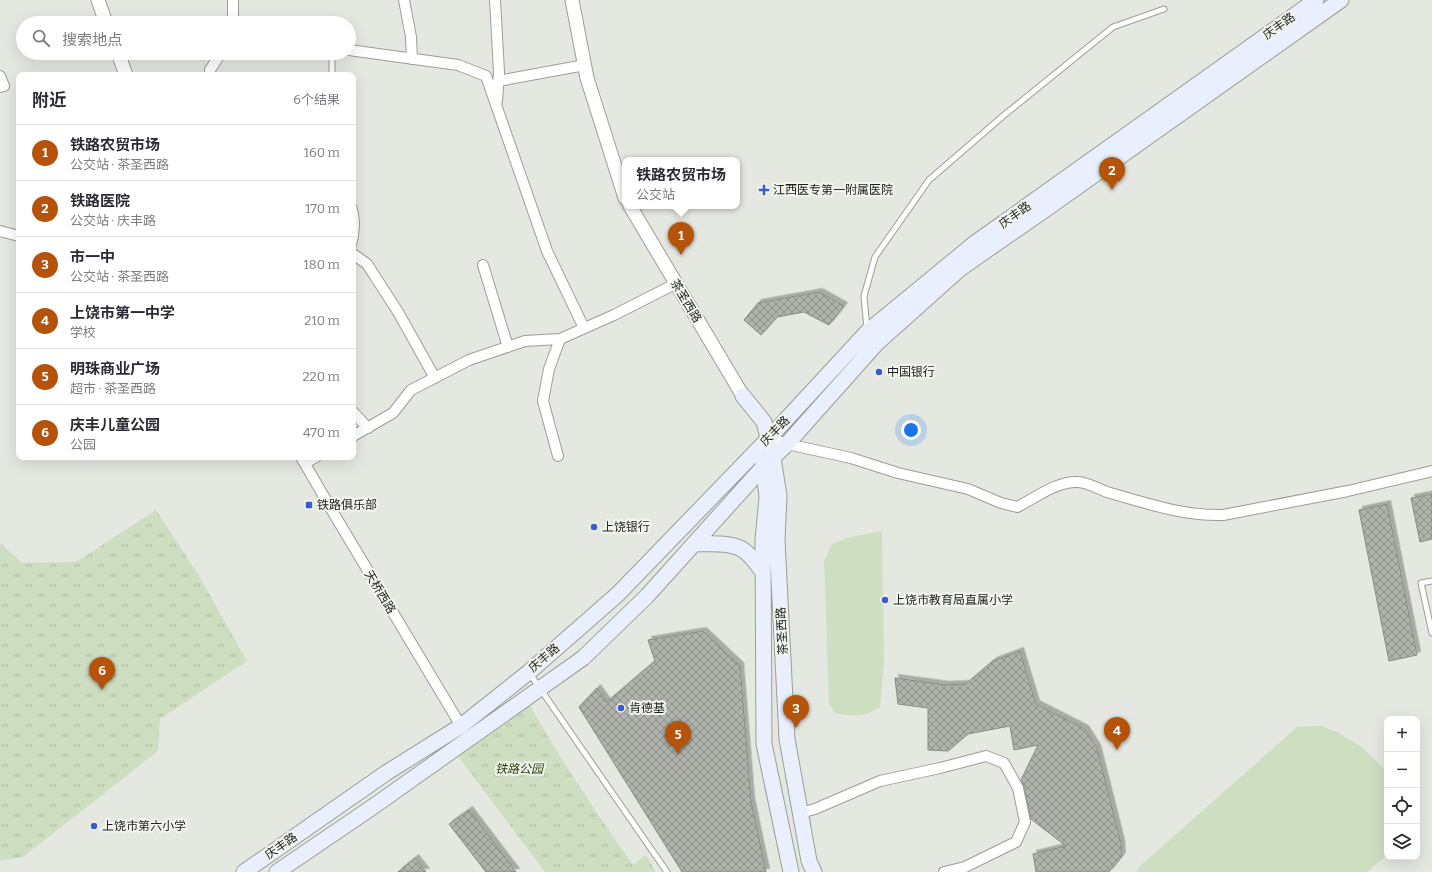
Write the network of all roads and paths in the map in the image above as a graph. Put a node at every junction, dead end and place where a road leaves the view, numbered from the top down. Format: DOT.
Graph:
graph roads {
  1 [pos="98,0"];
  2 [pos="233,0"];
  3 [pos="404,0"];
  4 [pos="495,0"];
  5 [pos="572,0"];
  6 [pos="1316,0"];
  7 [pos="1341,0"];
  8 [pos="1164,9"];
  9 [pos="104,16"];
  10 [pos="233,16"];
  11 [pos="356,51"];
  12 [pos="412,59"];
  13 [pos="121,60"];
  14 [pos="216,60"];
  15 [pos="332,60"];
  16 [pos="585,65"];
  17 [pos="125,72"];
  18 [pos="210,72"];
  19 [pos="332,72"];
  20 [pos="0,76"];
  21 [pos="498,81"];
  22 [pos="0,87"];
  23 [pos="496,105"];
  24 [pos="622,189"];
  25 [pos="632,209"];
  26 [pos="356,211"];
  27 [pos="356,228"];
  28 [pos="0,231"];
  29 [pos="16,235"];
  30 [pos="356,256"];
  31 [pos="483,265"];
  32 [pos="675,284"];
  33 [pos="584,328"];
  34 [pos="868,331"];
  35 [pos="560,339"];
  36 [pos="508,347"];
  37 [pos="435,378"];
  38 [pos="743,396"];
  39 [pos="356,415"];
  40 [pos="368,428"];
  41 [pos="356,434"];
  42 [pos="765,442"];
  43 [pos="787,444"];
  44 [pos="558,456"];
  45 [pos="303,460"];
  46 [pos="769,462"];
  47 [pos="1432,471"];
  48 [pos="694,544"];
  49 [pos="763,572"];
  50 [pos="1432,581"];
  51 [pos="1432,633"];
  52 [pos="529,672"];
  53 [pos="540,688"];
  54 [pos="461,726"];
  55 [pos="800,813"];
  56 [pos="244,872"];
  57 [pos="277,872"];
  58 [pos="667,872"];
  59 [pos="791,872"];
  60 [pos="814,872"];
  61 [pos="944,872"];
  1 -- 9 [label="street"];
  2 -- 10 [label="street"];
  3 -- 12 [label="street"];
  4 -- 21 [label="street"];
  5 -- 16 [label="street"];
  6 -- 34 [label="main road, 庆丰路"];
  7 -- 43 [label="main road"];
  8 -- 34 [label="lane"];
  11 -- 12 [label="street"];
  12 -- 23 [label="street"];
  13 -- 17 [label="street"];
  14 -- 18 [label="street"];
  15 -- 19 [label="lane"];
  16 -- 21 [label="street"];
  16 -- 24 [label="street"];
  20 -- 22 [label="street"];
  21 -- 23 [label="street"];
  23 -- 33 [label="street"];
  25 -- 32 [label="street, 茶圣西路"];
  26 -- 27 [label="lane"];
  28 -- 29 [label="street"];
  30 -- 37 [label="street"];
  31 -- 36 [label="street"];
  32 -- 33 [label="street"];
  32 -- 38 [label="street, 茶圣西路"];
  33 -- 35 [label="street"];
  34 -- 42 [label="main road, 庆丰路"];
  35 -- 36 [label="street"];
  35 -- 44 [label="street"];
  36 -- 37 [label="street"];
  37 -- 40 [label="street"];
  38 -- 42 [label="main road, 茶圣西路"];
  39 -- 40 [label="street"];
  40 -- 41 [label="street"];
  42 -- 43 [label="street"];
  42 -- 46 [label="main road, 茶圣西路"];
  42 -- 52 [label="main road, 庆丰路"];
  43 -- 46 [label="main road"];
  43 -- 47 [label="street"];
  45 -- 54 [label="street, 天桥西路"];
  46 -- 48 [label="main road"];
  46 -- 49 [label="main road, 茶圣西路"];
  46 -- 55 [label="main road, 茶圣西路"];
  48 -- 49 [label="main road"];
  48 -- 53 [label="main road"];
  49 -- 59 [label="main road, 茶圣西路"];
  50 -- 51 [label="lane"];
  52 -- 53 [label="lane"];
  52 -- 54 [label="main road, 庆丰路"];
  53 -- 57 [label="main road"];
  53 -- 58 [label="lane"];
  54 -- 56 [label="main road, 庆丰路"];
  55 -- 60 [label="main road, 茶圣西路"];
  55 -- 61 [label="street"];
}
